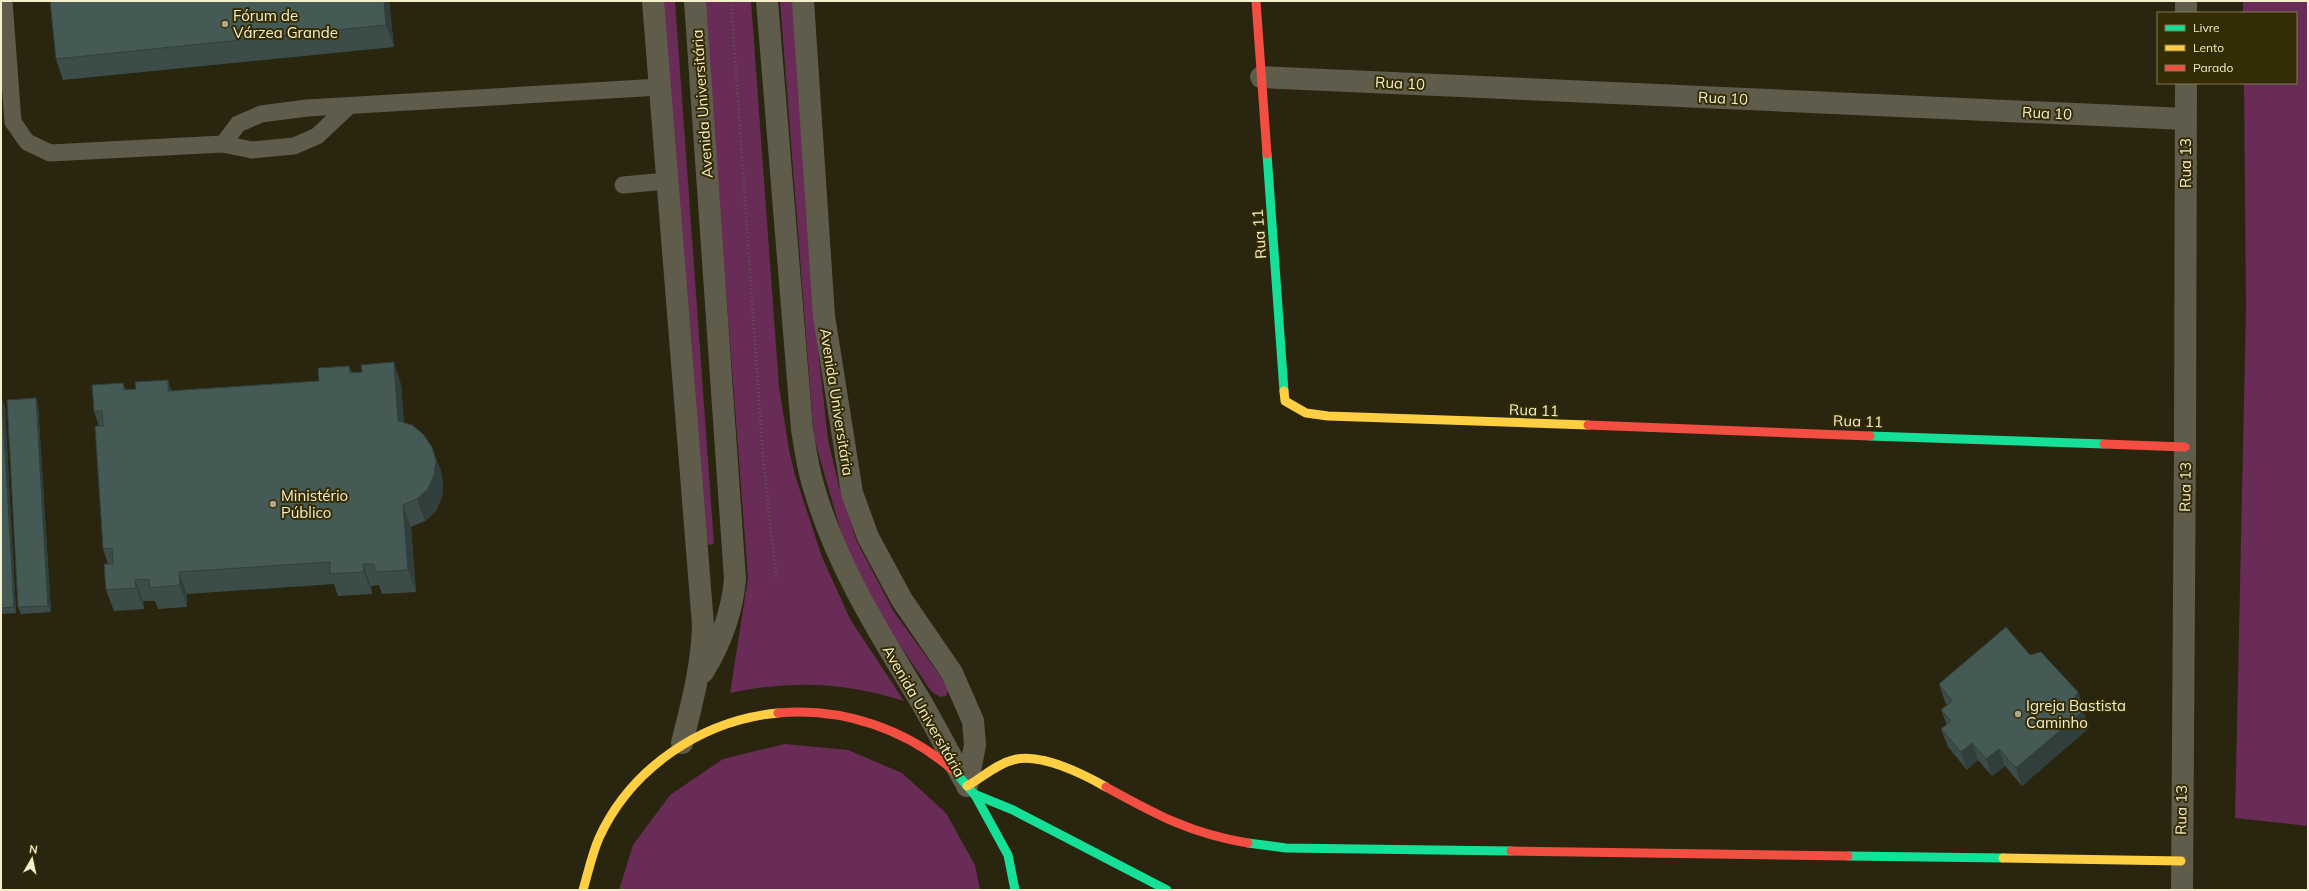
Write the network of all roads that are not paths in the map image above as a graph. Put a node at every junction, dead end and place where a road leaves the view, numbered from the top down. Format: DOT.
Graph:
graph roads {
  1 [pos="4,1"];
  2 [pos="653,1"];
  3 [pos="695,1"];
  4 [pos="767,1"];
  5 [pos="803,1"];
  6 [pos="1256,1"];
  7 [pos="2186,1"];
  8 [pos="2186,12"];
  9 [pos="1261,77"];
  10 [pos="2186,84"];
  11 [pos="660,87"];
  12 [pos="349,106"];
  13 [pos="2185,119"];
  14 [pos="223,144"];
  15 [pos="667,181"];
  16 [pos="623,185"];
  17 [pos="2186,447"];
  18 [pos="699,679"];
  19 [pos="682,743"];
  20 [pos="971,790"];
  21 [pos="2181,861"];
  22 [pos="583,890"];
  23 [pos="1015,890"];
  24 [pos="1167,890"];
  25 [pos="2182,890"];
  1 -- 14 [label="lane"];
  2 -- 11 [label="street"];
  3 -- 18 [label="street, Avenida Universitária"];
  4 -- 20 [label="street, Avenida Universitária"];
  5 -- 20 [label="street, Avenida Universitária"];
  6 -- 9 [label="street, Rua 11"];
  7 -- 8 [label="street"];
  9 -- 13 [label="street, Rua 10"];
  9 -- 17 [label="street, Rua 11"];
  10 -- 13 [label="street, Rua 13"];
  11 -- 12 [label="lane"];
  11 -- 15 [label="street"];
  12 -- 14 [label="lane"];
  12 -- 14 [label="lane"];
  13 -- 17 [label="street, Rua 13"];
  15 -- 16 [label="lane"];
  15 -- 18 [label="street"];
  17 -- 21 [label="street, Rua 13"];
  18 -- 19 [label="street"];
  19 -- 20 [label="street"];
  19 -- 22 [label="street"];
  20 -- 21 [label="street"];
  20 -- 23 [label="street"];
  20 -- 24 [label="street"];
  21 -- 25 [label="street, Rua 13"];
}
